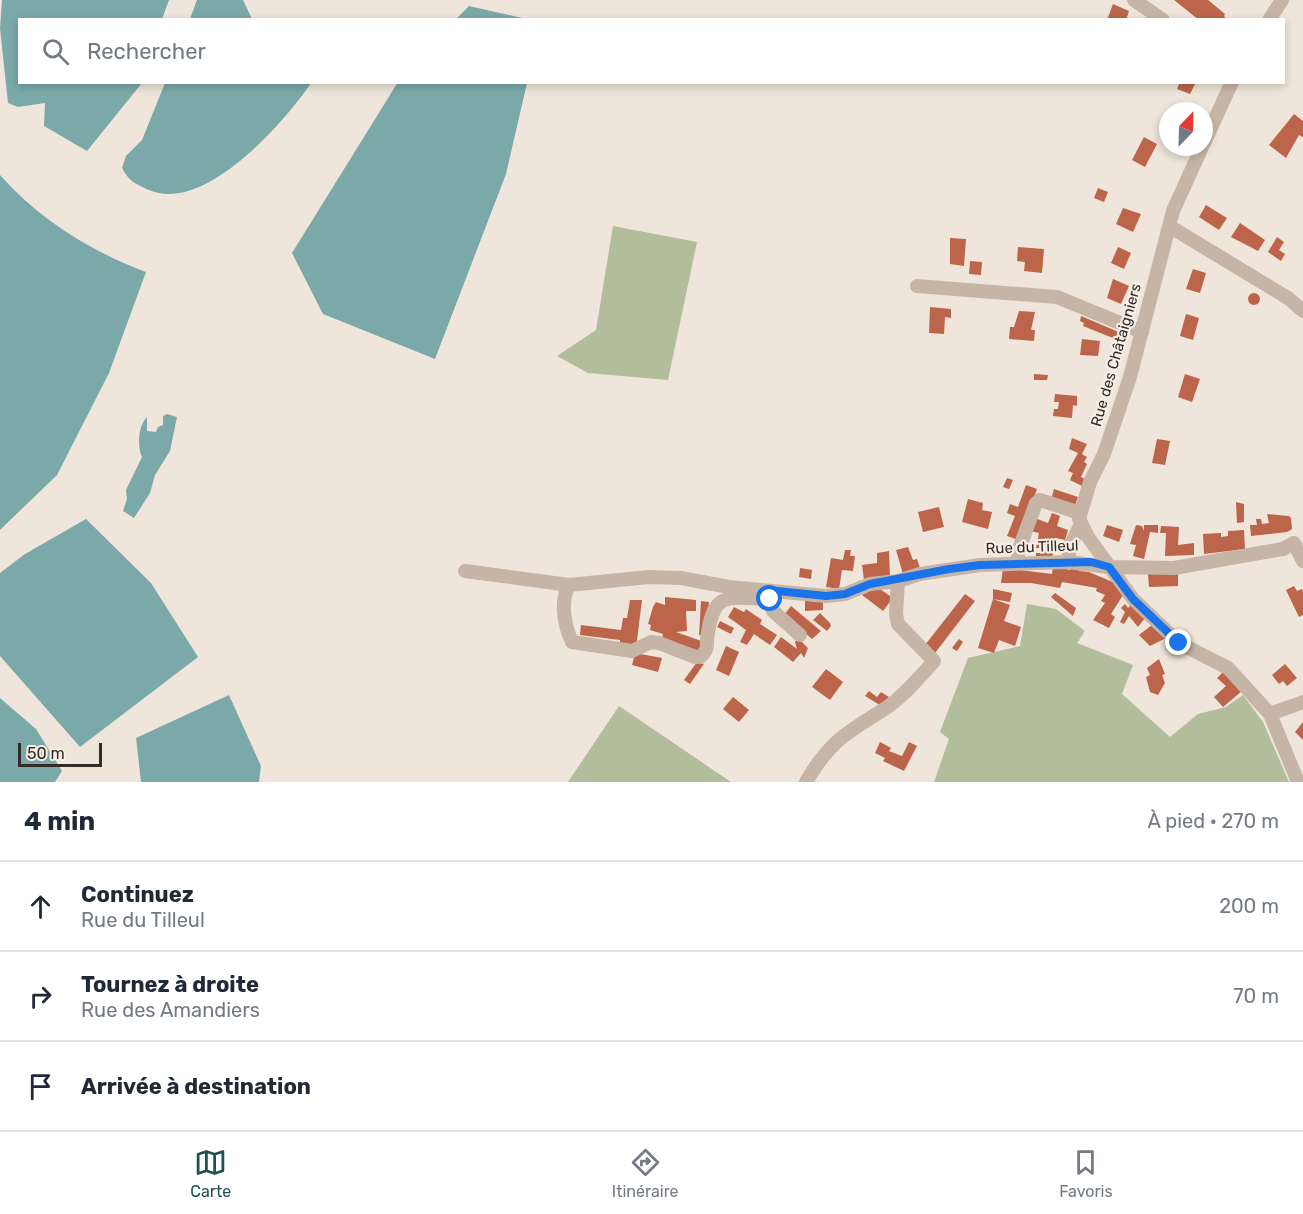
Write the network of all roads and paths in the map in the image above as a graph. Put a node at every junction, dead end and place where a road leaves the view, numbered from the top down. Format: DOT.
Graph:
graph roads {
  1 [pos="1134,0"];
  2 [pos="1282,0"];
  3 [pos="1160,18"];
  4 [pos="1270,18"];
  5 [pos="1231,84"];
  6 [pos="1213,123"];
  7 [pos="1198,156"];
  8 [pos="1169,226"];
  9 [pos="917,286"];
  10 [pos="1303,311"];
  11 [pos="1142,332"];
  12 [pos="1080,519"];
  13 [pos="1299,540"];
  14 [pos="1303,561"];
  15 [pos="1068,562"];
  16 [pos="1017,564"];
  17 [pos="1109,567"];
  18 [pos="465,571"];
  19 [pos="898,581"];
  20 [pos="568,585"];
  21 [pos="769,595"];
  22 [pos="800,635"];
  23 [pos="1303,702"];
  24 [pos="1270,714"];
  25 [pos="806,782"];
  26 [pos="1298,782"];
  1 -- 3 [label="street"];
  2 -- 4 [label="street"];
  5 -- 6 [label="street, Rue des Châtaigniers"];
  7 -- 8 [label="street, Rue des Châtaigniers"];
  8 -- 10 [label="street"];
  8 -- 11 [label="street, Rue des Châtaigniers"];
  9 -- 11 [label="street"];
  11 -- 12 [label="street, Rue des Châtaigniers"];
  12 -- 15 [label="street, Rue des Châtaigniers"];
  12 -- 16 [label="street"];
  12 -- 17 [label="street"];
  13 -- 14 [label="street, Rue du Tilleul"];
  13 -- 17 [label="street, Rue du Tilleul"];
  15 -- 16 [label="street, Rue du Tilleul"];
  15 -- 17 [label="street, Rue du Tilleul"];
  16 -- 19 [label="street, Rue du Tilleul"];
  17 -- 24 [label="street"];
  18 -- 20 [label="street, Rue du Tilleul"];
  19 -- 21 [label="street, Rue du Tilleul"];
  19 -- 25 [label="street"];
  20 -- 21 [label="street, Rue du Tilleul"];
  20 -- 21 [label="street"];
  21 -- 22 [label="street"];
  23 -- 24 [label="street"];
  24 -- 26 [label="street"];
}
